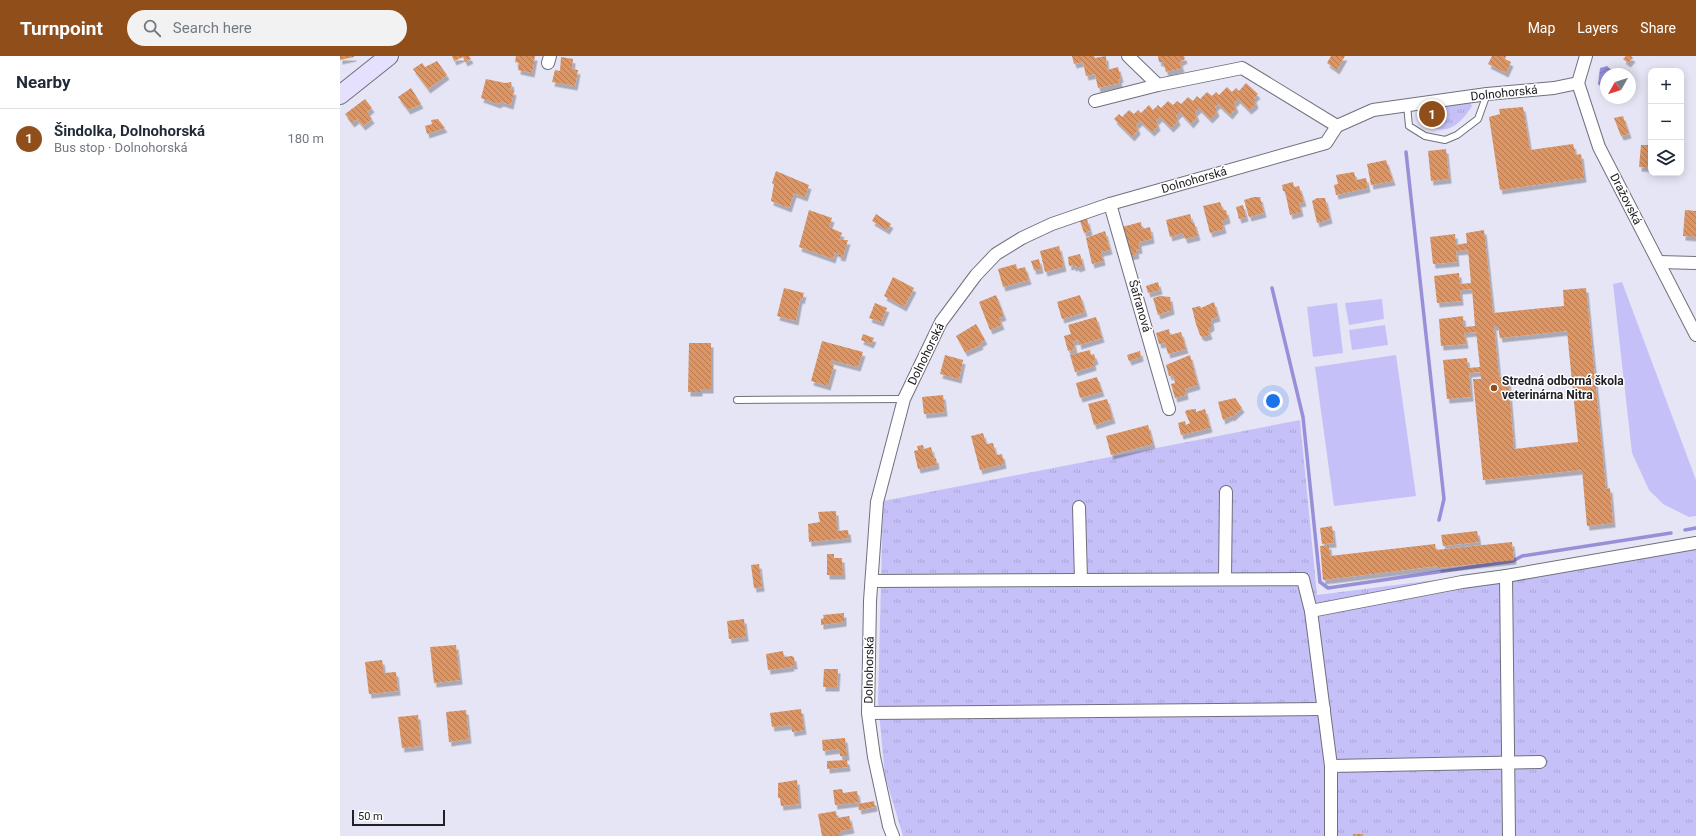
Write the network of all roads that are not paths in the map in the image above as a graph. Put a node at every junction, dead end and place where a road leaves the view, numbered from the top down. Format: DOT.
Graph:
graph roads {
  1 [pos="389,56"];
  2 [pos="1128,56"];
  3 [pos="1586,56"];
  4 [pos="1578,83"];
  5 [pos="1158,85"];
  6 [pos="1487,94"];
  7 [pos="340,95"];
  8 [pos="1095,101"];
  9 [pos="1407,105"];
  10 [pos="1337,126"];
  11 [pos="1110,204"];
  12 [pos="1659,262"];
  13 [pos="1696,263"];
  14 [pos="1696,335"];
  15 [pos="904,399"];
  16 [pos="737,400"];
  17 [pos="1169,409"];
  18 [pos="1226,492"];
  19 [pos="1079,507"];
  20 [pos="1696,543"];
  21 [pos="1506,576"];
  22 [pos="1225,579"];
  23 [pos="1081,580"];
  24 [pos="872,581"];
  25 [pos="1311,611"];
  26 [pos="1324,709"];
  27 [pos="868,713"];
  28 [pos="1540,762"];
  29 [pos="1509,763"];
  30 [pos="1332,766"];
  31 [pos="893,836"];
  32 [pos="1331,836"];
  33 [pos="1509,836"];
  1 -- 7 [label="street"];
  2 -- 5 [label="street"];
  3 -- 4 [label="street"];
  4 -- 6 [label="street, Dolnohorská"];
  4 -- 12 [label="street, Dražovská"];
  5 -- 8 [label="street"];
  5 -- 10 [label="street"];
  6 -- 9 [label="street, Dolnohorská"];
  6 -- 9 [label="lane"];
  9 -- 10 [label="street, Dolnohorská"];
  10 -- 11 [label="street, Dolnohorská"];
  11 -- 15 [label="street, Dolnohorská"];
  11 -- 17 [label="street, Šafranová"];
  12 -- 13 [label="street"];
  12 -- 14 [label="street, Dražovská"];
  15 -- 16 [label="lane"];
  15 -- 24 [label="street, Dolnohorská"];
  18 -- 22 [label="street"];
  19 -- 23 [label="street"];
  20 -- 21 [label="street"];
  21 -- 25 [label="street"];
  21 -- 29 [label="street"];
  22 -- 23 [label="street"];
  22 -- 25 [label="street"];
  23 -- 24 [label="street"];
  24 -- 27 [label="street, Dolnohorská"];
  25 -- 26 [label="street"];
  26 -- 27 [label="street"];
  26 -- 30 [label="street"];
  27 -- 31 [label="street, Dolnohorská"];
  28 -- 29 [label="street"];
  29 -- 30 [label="street"];
  29 -- 33 [label="street"];
  30 -- 32 [label="street"];
}
